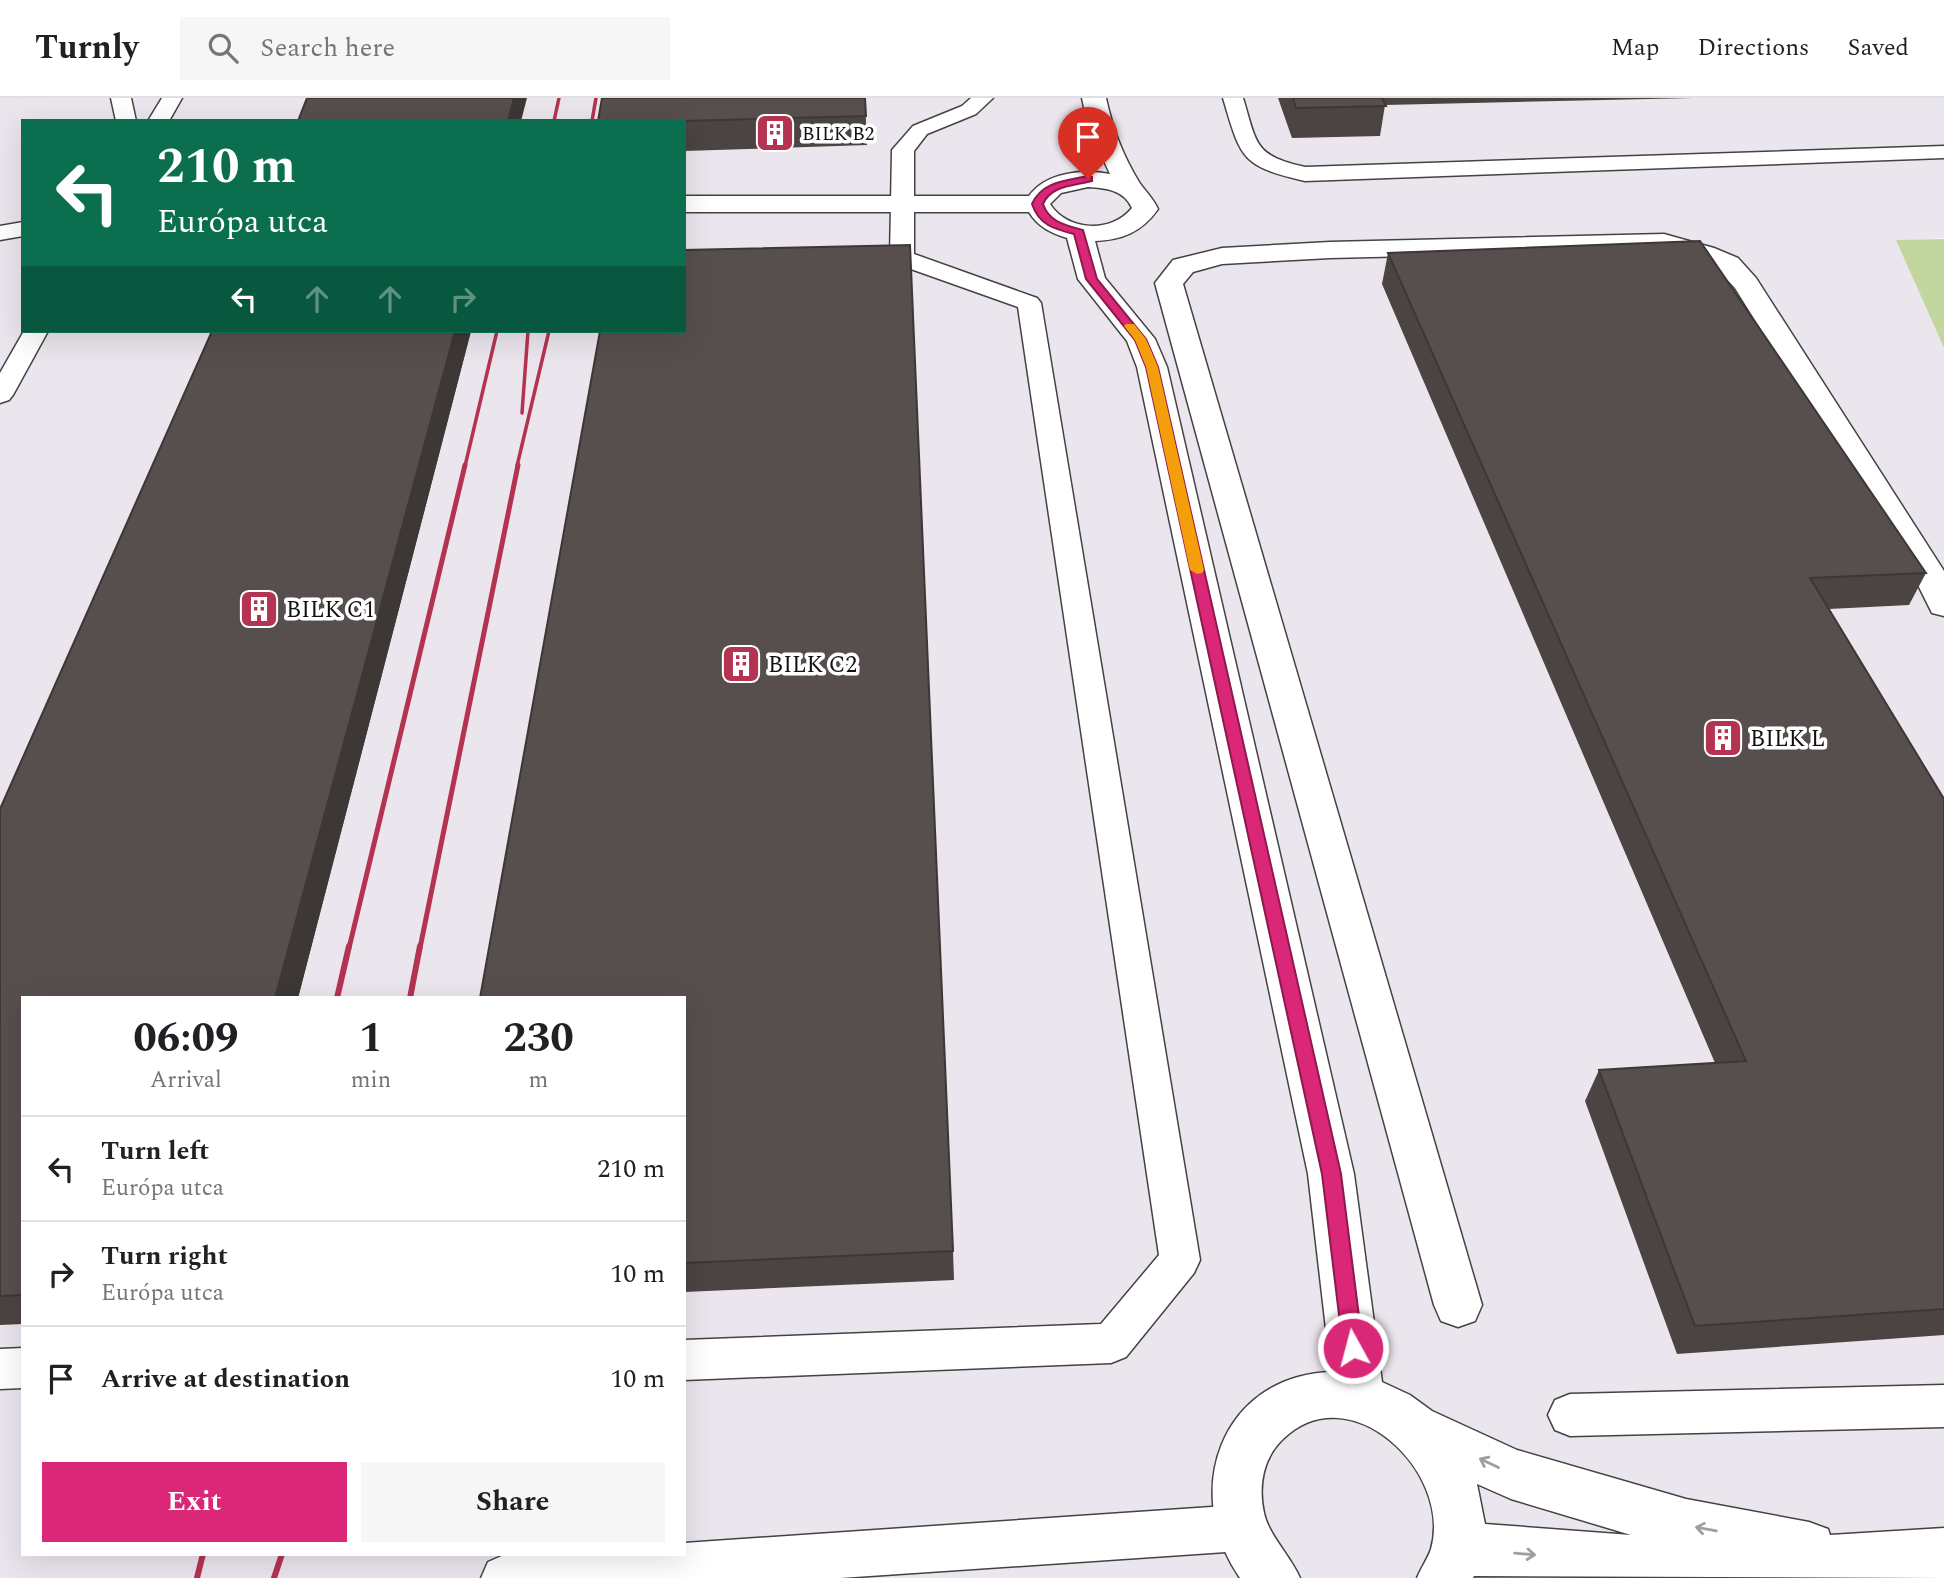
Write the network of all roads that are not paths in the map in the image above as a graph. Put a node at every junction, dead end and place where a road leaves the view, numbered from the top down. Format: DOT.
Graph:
graph roads {
  1 [pos="121,98"];
  2 [pos="172,98"];
  3 [pos="983,98"];
  4 [pos="1094,98"];
  5 [pos="1233,98"];
  6 [pos="126,119"];
  7 [pos="159,119"];
  8 [pos="1100,127"];
  9 [pos="1944,152"];
  10 [pos="1066,182"];
  11 [pos="1129,188"];
  12 [pos="686,204"];
  13 [pos="900,204"];
  14 [pos="1037,204"];
  15 [pos="21,229"];
  16 [pos="1079,232"];
  17 [pos="0,233"];
  18 [pos="35,333"];
  19 [pos="0,395"];
  20 [pos="1944,605"];
  21 [pos="1458,1305"];
  22 [pos="686,1360"];
  23 [pos="21,1368"];
  24 [pos="0,1369"];
  25 [pos="1359,1398"];
  26 [pos="1944,1406"];
  27 [pos="1570,1415"];
  28 [pos="1417,1429"];
  29 [pos="1241,1528"];
  30 [pos="1944,1554"];
  31 [pos="1870,1559"];
  32 [pos="1450,1563"];
  33 [pos="504,1578"];
  34 [pos="1273,1578"];
  1 -- 6 [label="lane"];
  2 -- 7 [label="lane"];
  3 -- 13 [label="lane"];
  4 -- 8 [label="street"];
  5 -- 9 [label="lane"];
  8 -- 10 [label="street"];
  8 -- 11 [label="street"];
  10 -- 11 [label="street"];
  10 -- 14 [label="street"];
  11 -- 16 [label="street"];
  12 -- 13 [label="street"];
  13 -- 14 [label="street"];
  13 -- 22 [label="lane"];
  14 -- 16 [label="street"];
  15 -- 17 [label="lane"];
  16 -- 25 [label="street"];
  18 -- 19 [label="lane"];
  20 -- 21 [label="street"];
  23 -- 24 [label="lane"];
  25 -- 28 [label="street"];
  25 -- 29 [label="street"];
  26 -- 27 [label="lane"];
  31 -- 28 [label="street, one-way"];
  28 -- 32 [label="street"];
  29 -- 33 [label="lane"];
  29 -- 34 [label="street"];
  30 -- 31 [label="street"];
  32 -- 31 [label="street, one-way"];
}
